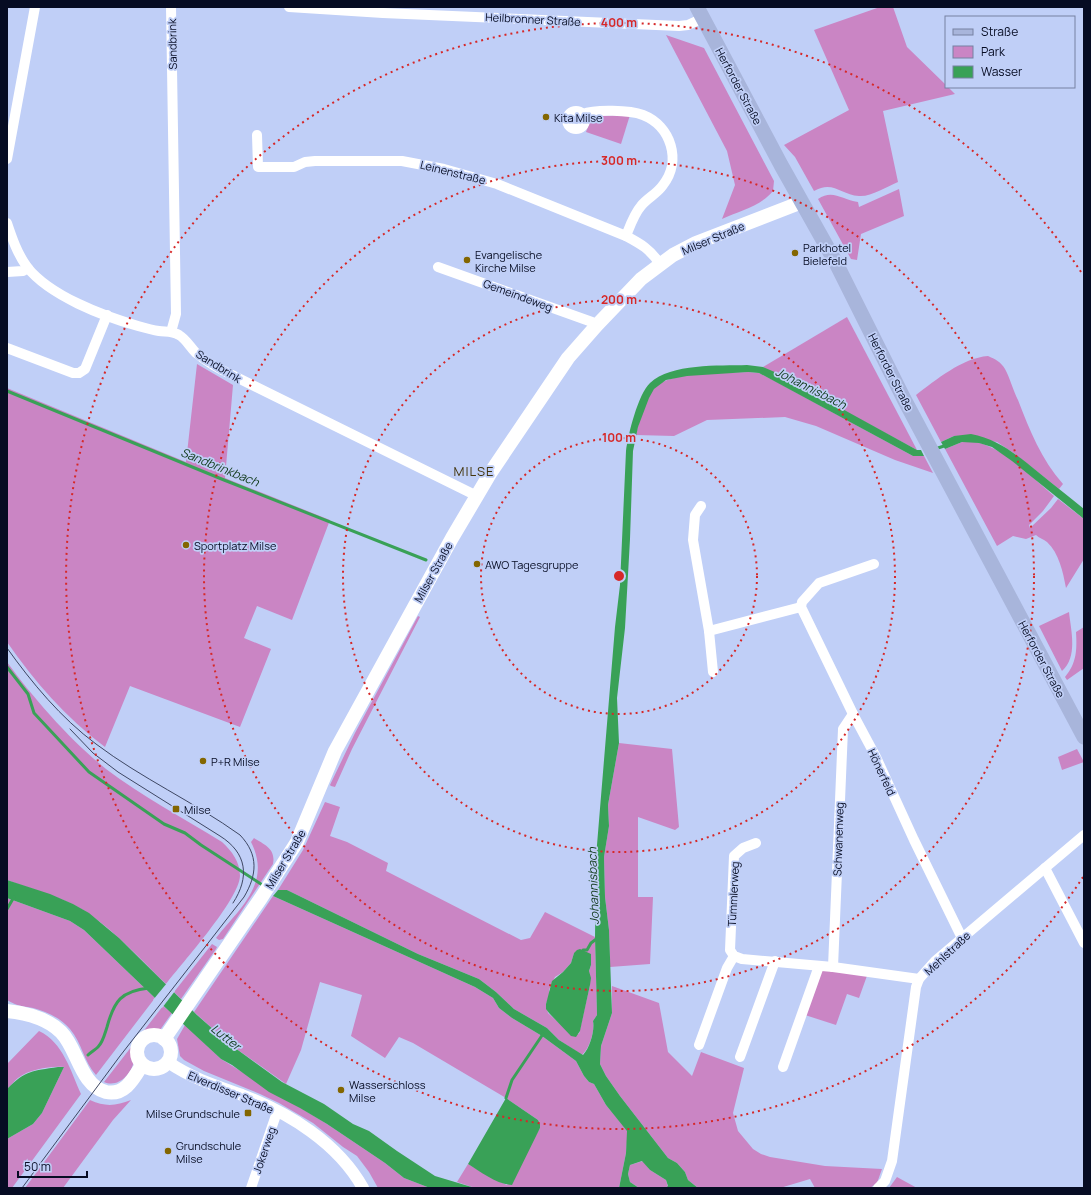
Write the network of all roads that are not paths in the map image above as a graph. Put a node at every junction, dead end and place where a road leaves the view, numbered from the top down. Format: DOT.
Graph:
graph roads {
  1 [pos="35,7"];
  2 [pos="171,7"];
  3 [pos="289,7"];
  4 [pos="700,13"];
  5 [pos="583,114"];
  6 [pos="257,135"];
  7 [pos="7,159"];
  8 [pos="802,202"];
  9 [pos="7,223"];
  10 [pos="626,236"];
  11 [pos="660,264"];
  12 [pos="438,267"];
  13 [pos="28,268"];
  14 [pos="7,272"];
  15 [pos="107,315"];
  16 [pos="597,325"];
  17 [pos="171,332"];
  18 [pos="7,348"];
  19 [pos="477,496"];
  20 [pos="702,506"];
  21 [pos="874,564"];
  22 [pos="801,607"];
  23 [pos="709,631"];
  24 [pos="713,672"];
  25 [pos="853,714"];
  26 [pos="1084,738"];
  27 [pos="1084,835"];
  28 [pos="756,844"];
  29 [pos="1045,868"];
  30 [pos="962,938"];
  31 [pos="1084,943"];
  32 [pos="734,956"];
  33 [pos="775,961"];
  34 [pos="819,966"];
  35 [pos="833,967"];
  36 [pos="919,979"];
  37 [pos="7,1011"];
  38 [pos="168,1034"];
  39 [pos="699,1045"];
  40 [pos="740,1057"];
  41 [pos="168,1062"];
  42 [pos="142,1065"];
  43 [pos="783,1067"];
  44 [pos="277,1112"];
  45 [pos="251,1188"];
  46 [pos="363,1188"];
  47 [pos="878,1188"];
  1 -- 7 [label="street"];
  2 -- 17 [label="street, Sandbrink"];
  3 -- 4 [label="street, Heilbronner Straße"];
  4 -- 8 [label="main road, Herforder Straße"];
  5 -- 10 [label="street"];
  6 -- 10 [label="street, Leinenstraße"];
  8 -- 11 [label="main road, Milser Straße"];
  8 -- 26 [label="main road, Herforder Straße"];
  9 -- 13 [label="street"];
  10 -- 11 [label="street, Leinenstraße"];
  11 -- 16 [label="main road, Milser Straße"];
  12 -- 16 [label="street, Gemeindeweg"];
  13 -- 14 [label="street"];
  13 -- 15 [label="street"];
  15 -- 17 [label="street"];
  15 -- 18 [label="street"];
  16 -- 19 [label="main road, Milser Straße"];
  17 -- 19 [label="street, Sandbrink"];
  19 -- 38 [label="main road, Milser Straße"];
  20 -- 23 [label="street"];
  21 -- 22 [label="street"];
  22 -- 23 [label="street"];
  22 -- 25 [label="street, Hönerfeld"];
  23 -- 24 [label="street"];
  25 -- 30 [label="street, Hönerfeld"];
  25 -- 35 [label="street, Schwanenweg"];
  27 -- 29 [label="street, Mehlstraße"];
  28 -- 32 [label="street, Tümmlerweg"];
  29 -- 30 [label="street, Mehlstraße"];
  29 -- 31 [label="street"];
  30 -- 36 [label="street, Mehlstraße"];
  32 -- 33 [label="street"];
  32 -- 39 [label="street"];
  33 -- 34 [label="street"];
  33 -- 40 [label="street"];
  34 -- 35 [label="street"];
  34 -- 43 [label="street"];
  35 -- 36 [label="street"];
  36 -- 47 [label="street, Mehlstraße"];
  37 -- 42 [label="main road"];
  38 -- 41 [label="main road"];
  38 -- 42 [label="main road"];
  41 -- 42 [label="main road"];
  41 -- 44 [label="street, Elverdisser Straße"];
  44 -- 45 [label="street, Jokerweg"];
  44 -- 46 [label="street, Elverdisser Straße"];
}
